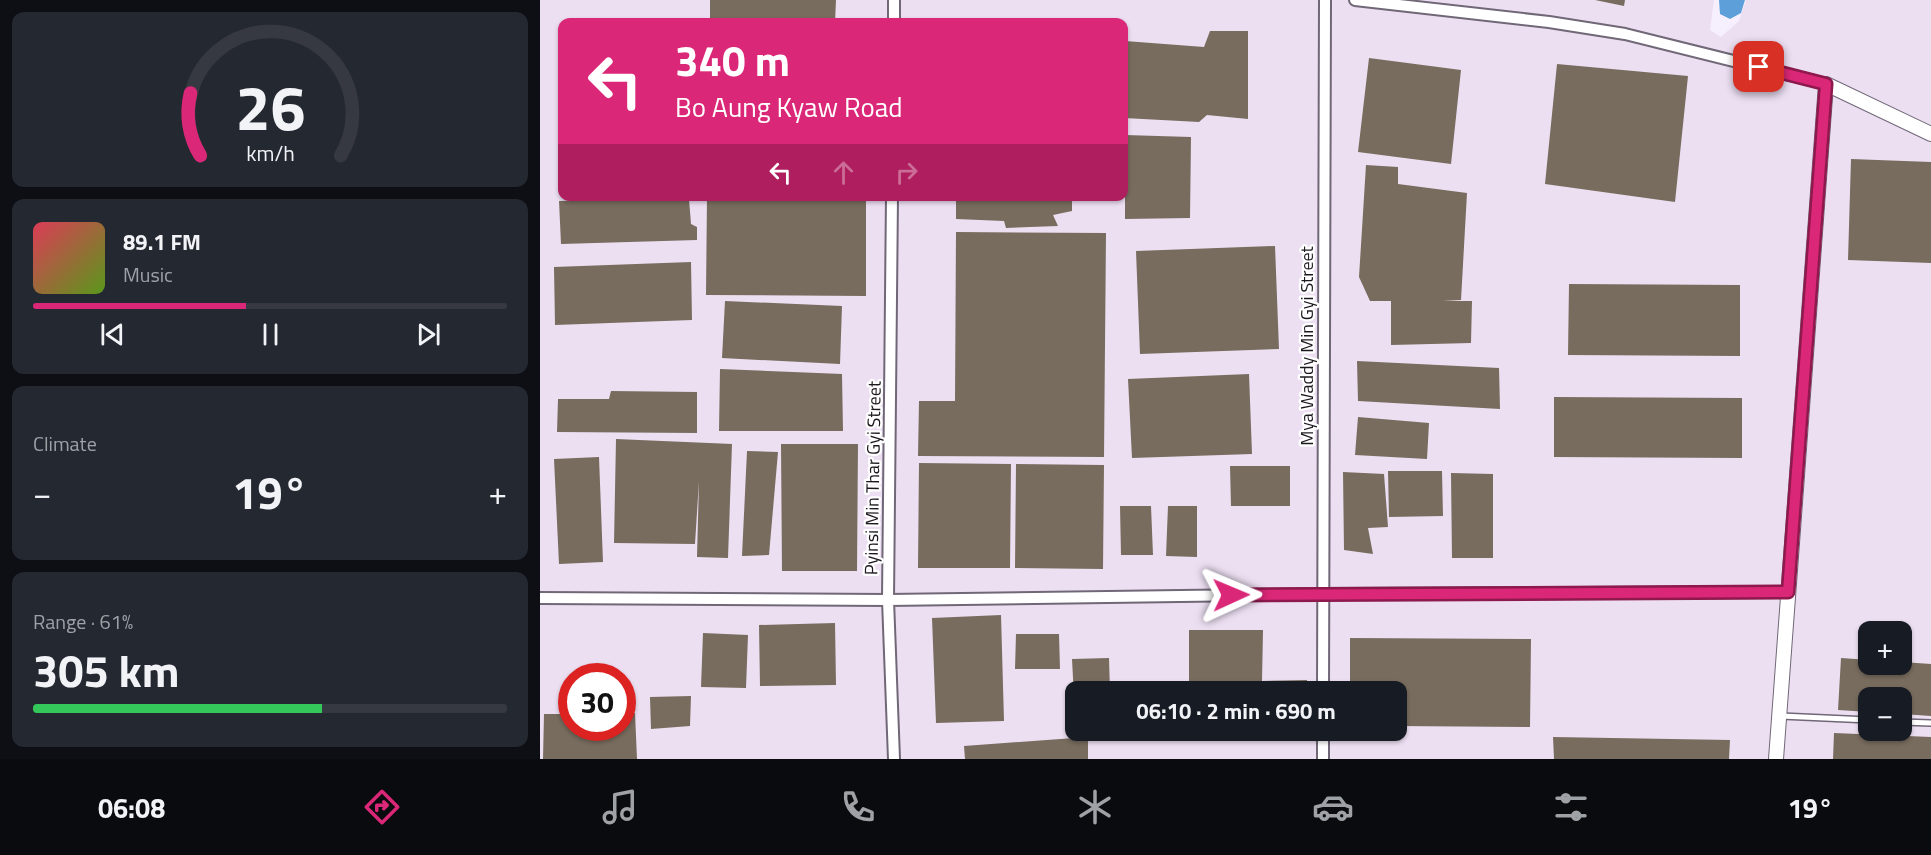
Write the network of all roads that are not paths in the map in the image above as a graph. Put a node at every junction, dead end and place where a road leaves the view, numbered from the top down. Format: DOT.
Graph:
graph roads {
  1 [pos="894,0"];
  2 [pos="1325,0"];
  3 [pos="1355,0"];
  4 [pos="894,18"];
  5 [pos="1826,84"];
  6 [pos="1931,134"];
  7 [pos="892,201"];
  8 [pos="1788,592"];
  9 [pos="1322,594"];
  10 [pos="540,597"];
  11 [pos="888,600"];
  12 [pos="1323,681"];
  13 [pos="1779,716"];
  14 [pos="1858,720"];
  15 [pos="1912,722"];
  16 [pos="1931,723"];
  17 [pos="1323,741"];
  18 [pos="894,759"];
  19 [pos="1323,759"];
  20 [pos="1776,759"];
  1 -- 4 [label="street"];
  2 -- 9 [label="street, Mya Waddy Min Gyi Street"];
  3 -- 5 [label="street"];
  5 -- 6 [label="street"];
  5 -- 8 [label="street"];
  7 -- 11 [label="street, Pyinsi Min Thar Gyi Street"];
  8 -- 9 [label="street"];
  8 -- 13 [label="street"];
  9 -- 11 [label="street"];
  9 -- 12 [label="street, Mya Waddy Min Gyi Street"];
  10 -- 11 [label="street"];
  11 -- 18 [label="street, Pyinsi Min Thar Gyi Street"];
  13 -- 14 [label="lane"];
  13 -- 20 [label="street"];
  15 -- 16 [label="lane"];
  17 -- 19 [label="street"];
}
